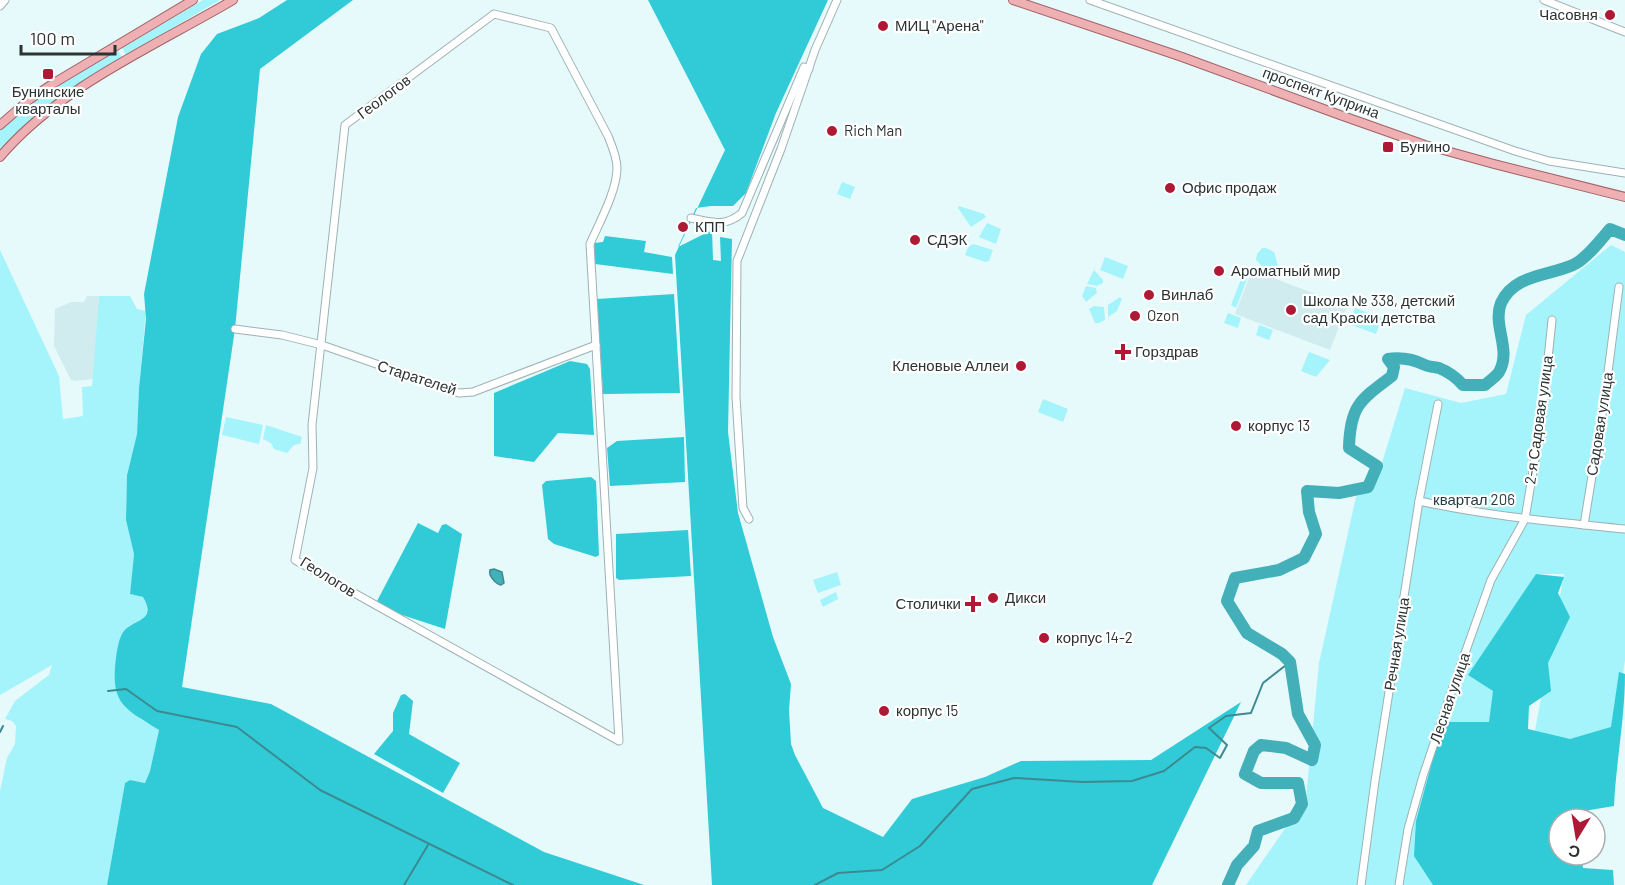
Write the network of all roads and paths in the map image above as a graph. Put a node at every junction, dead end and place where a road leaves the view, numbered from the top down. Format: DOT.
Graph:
graph roads {
  1 [pos="5,0"];
  2 [pos="193,0"];
  3 [pos="233,0"];
  4 [pos="837,0"];
  5 [pos="1013,0"];
  6 [pos="1090,0"];
  7 [pos="1544,0"];
  8 [pos="0,6"];
  9 [pos="1625,32"];
  10 [pos="809,69"];
  11 [pos="0,125"];
  12 [pos="0,157"];
  13 [pos="1625,173"];
  14 [pos="1625,197"];
  15 [pos="691,218"];
  16 [pos="1619,287"];
  17 [pos="1552,320"];
  18 [pos="235,329"];
  19 [pos="322,345"];
  20 [pos="596,345"];
  21 [pos="1438,404"];
  22 [pos="1419,501"];
  23 [pos="749,519"];
  24 [pos="1525,519"];
  25 [pos="1584,525"];
  26 [pos="1625,529"];
  27 [pos="1362,885"];
  28 [pos="1399,885"];
  1 -- 8 [label="street"];
  2 -- 11 [label="main road"];
  3 -- 12 [label="main road"];
  4 -- 10 [label="street"];
  5 -- 14 [label="main road, проспект Куприна"];
  6 -- 13 [label="street"];
  7 -- 9 [label="street"];
  10 -- 15 [label="street"];
  10 -- 23 [label="street"];
  16 -- 25 [label="street, Садовая улица"];
  17 -- 24 [label="street, 2-я Садовая улица"];
  18 -- 19 [label="street, Старателей"];
  19 -- 20 [label="street, Старателей"];
  19 -- 20 [label="street, Геологов"];
  19 -- 20 [label="street, Геологов"];
  21 -- 22 [label="street, Речная улица"];
  22 -- 24 [label="street"];
  22 -- 27 [label="street, Речная улица"];
  24 -- 25 [label="street"];
  24 -- 28 [label="street, Лесная улица"];
  25 -- 26 [label="street"];
}
